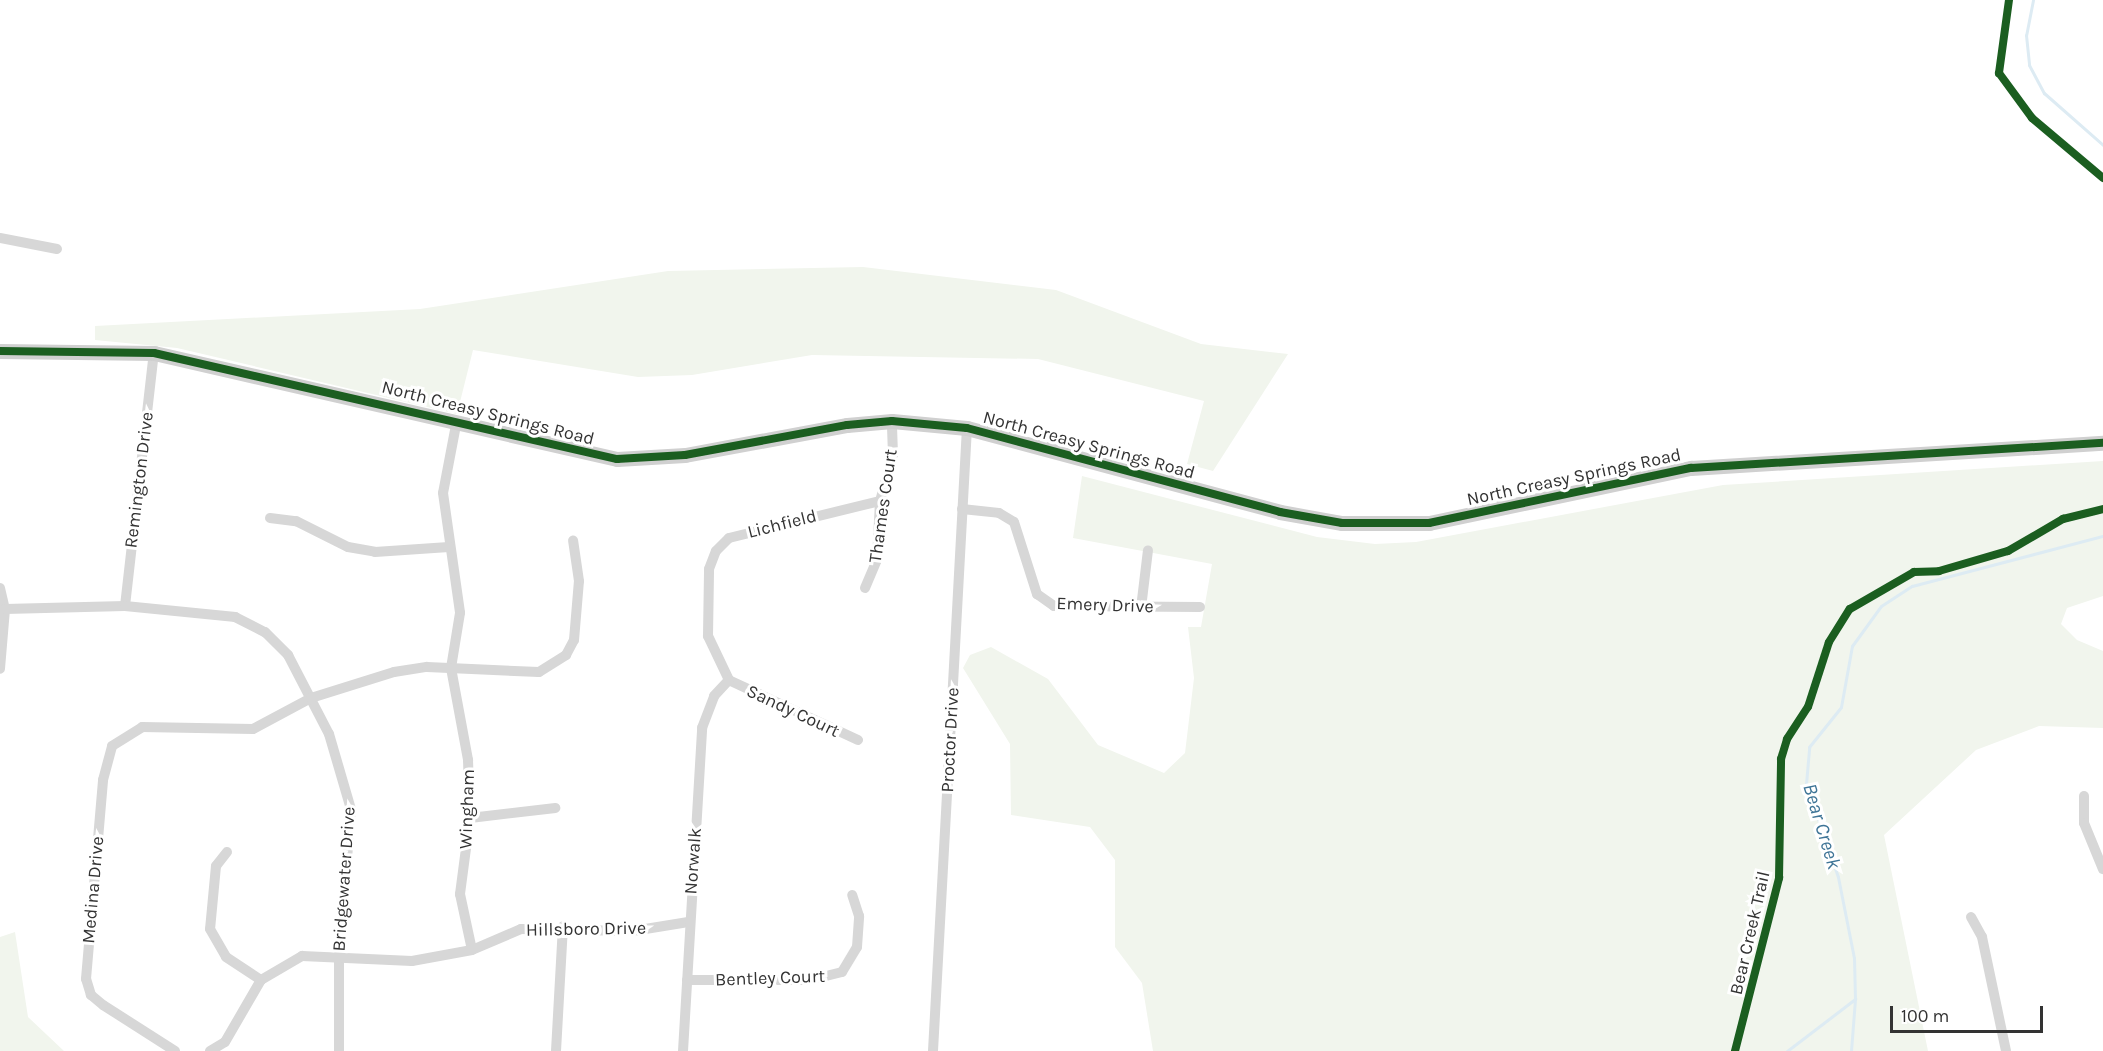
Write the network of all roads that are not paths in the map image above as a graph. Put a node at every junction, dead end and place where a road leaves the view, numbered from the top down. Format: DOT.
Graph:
graph roads {
  1 [pos="0,238"];
  2 [pos="57,249"];
  3 [pos="0,351"];
  4 [pos="154,353"];
  5 [pos="892,421"];
  6 [pos="456,425"];
  7 [pos="967,428"];
  8 [pos="2103,443"];
  9 [pos="880,501"];
  10 [pos="962,509"];
  11 [pos="270,518"];
  12 [pos="573,540"];
  13 [pos="449,547"];
  14 [pos="1148,550"];
  15 [pos="0,588"];
  16 [pos="865,588"];
  17 [pos="125,606"];
  18 [pos="1200,607"];
  19 [pos="1141,608"];
  20 [pos="5,609"];
  21 [pos="451,668"];
  22 [pos="0,669"];
  23 [pos="729,680"];
  24 [pos="311,698"];
  25 [pos="858,740"];
  26 [pos="2084,796"];
  27 [pos="555,808"];
  28 [pos="470,818"];
  29 [pos="227,852"];
  30 [pos="2103,869"];
  31 [pos="852,895"];
  32 [pos="1971,917"];
  33 [pos="688,922"];
  34 [pos="562,926"];
  35 [pos="472,950"];
  36 [pos="339,957"];
  37 [pos="687,980"];
  38 [pos="261,981"];
  39 [pos="169,1049"];
  40 [pos="210,1051"];
  41 [pos="339,1051"];
  42 [pos="556,1051"];
  43 [pos="682,1051"];
  44 [pos="933,1051"];
  45 [pos="2006,1051"];
  1 -- 2 [label="street"];
  3 -- 4 [label="street, North Creasy Springs Road"];
  4 -- 6 [label="street, North Creasy Springs Road"];
  4 -- 17 [label="street, Remington Drive"];
  5 -- 6 [label="street, North Creasy Springs Road"];
  5 -- 7 [label="street, North Creasy Springs Road"];
  5 -- 9 [label="street, Thames Court"];
  6 -- 13 [label="street, Wingham"];
  7 -- 8 [label="street, North Creasy Springs Road"];
  7 -- 10 [label="street, Proctor Drive"];
  9 -- 16 [label="street, Thames Court"];
  9 -- 23 [label="street, Lichfield"];
  10 -- 19 [label="street, Emery Drive"];
  10 -- 44 [label="street, Proctor Drive"];
  11 -- 13 [label="street"];
  12 -- 21 [label="street, Medina Drive"];
  13 -- 21 [label="street, Wingham"];
  14 -- 19 [label="street"];
  15 -- 20 [label="street"];
  17 -- 20 [label="street, Bridgewater Drive"];
  17 -- 24 [label="street, Bridgewater Drive"];
  18 -- 19 [label="street, Emery Drive"];
  20 -- 22 [label="street"];
  21 -- 24 [label="street, Medina Drive"];
  21 -- 28 [label="street, Wingham"];
  23 -- 25 [label="street, Sandy Court"];
  23 -- 33 [label="street, Norwalk"];
  24 -- 36 [label="street, Bridgewater Drive"];
  24 -- 39 [label="street, Medina Drive"];
  26 -- 30 [label="street"];
  27 -- 28 [label="street"];
  28 -- 35 [label="street, Wingham"];
  29 -- 38 [label="street"];
  31 -- 37 [label="street, Bentley Court"];
  32 -- 45 [label="street"];
  33 -- 34 [label="street, Hillsboro Drive"];
  33 -- 37 [label="street, Norwalk"];
  34 -- 35 [label="street, Hillsboro Drive"];
  34 -- 42 [label="street"];
  35 -- 36 [label="street, Hillsboro Drive"];
  36 -- 38 [label="street, Hillsboro Drive"];
  36 -- 41 [label="street, Bridgewater Drive"];
  37 -- 43 [label="street, Norwalk"];
  38 -- 40 [label="street, Hillsboro Drive"];
}
